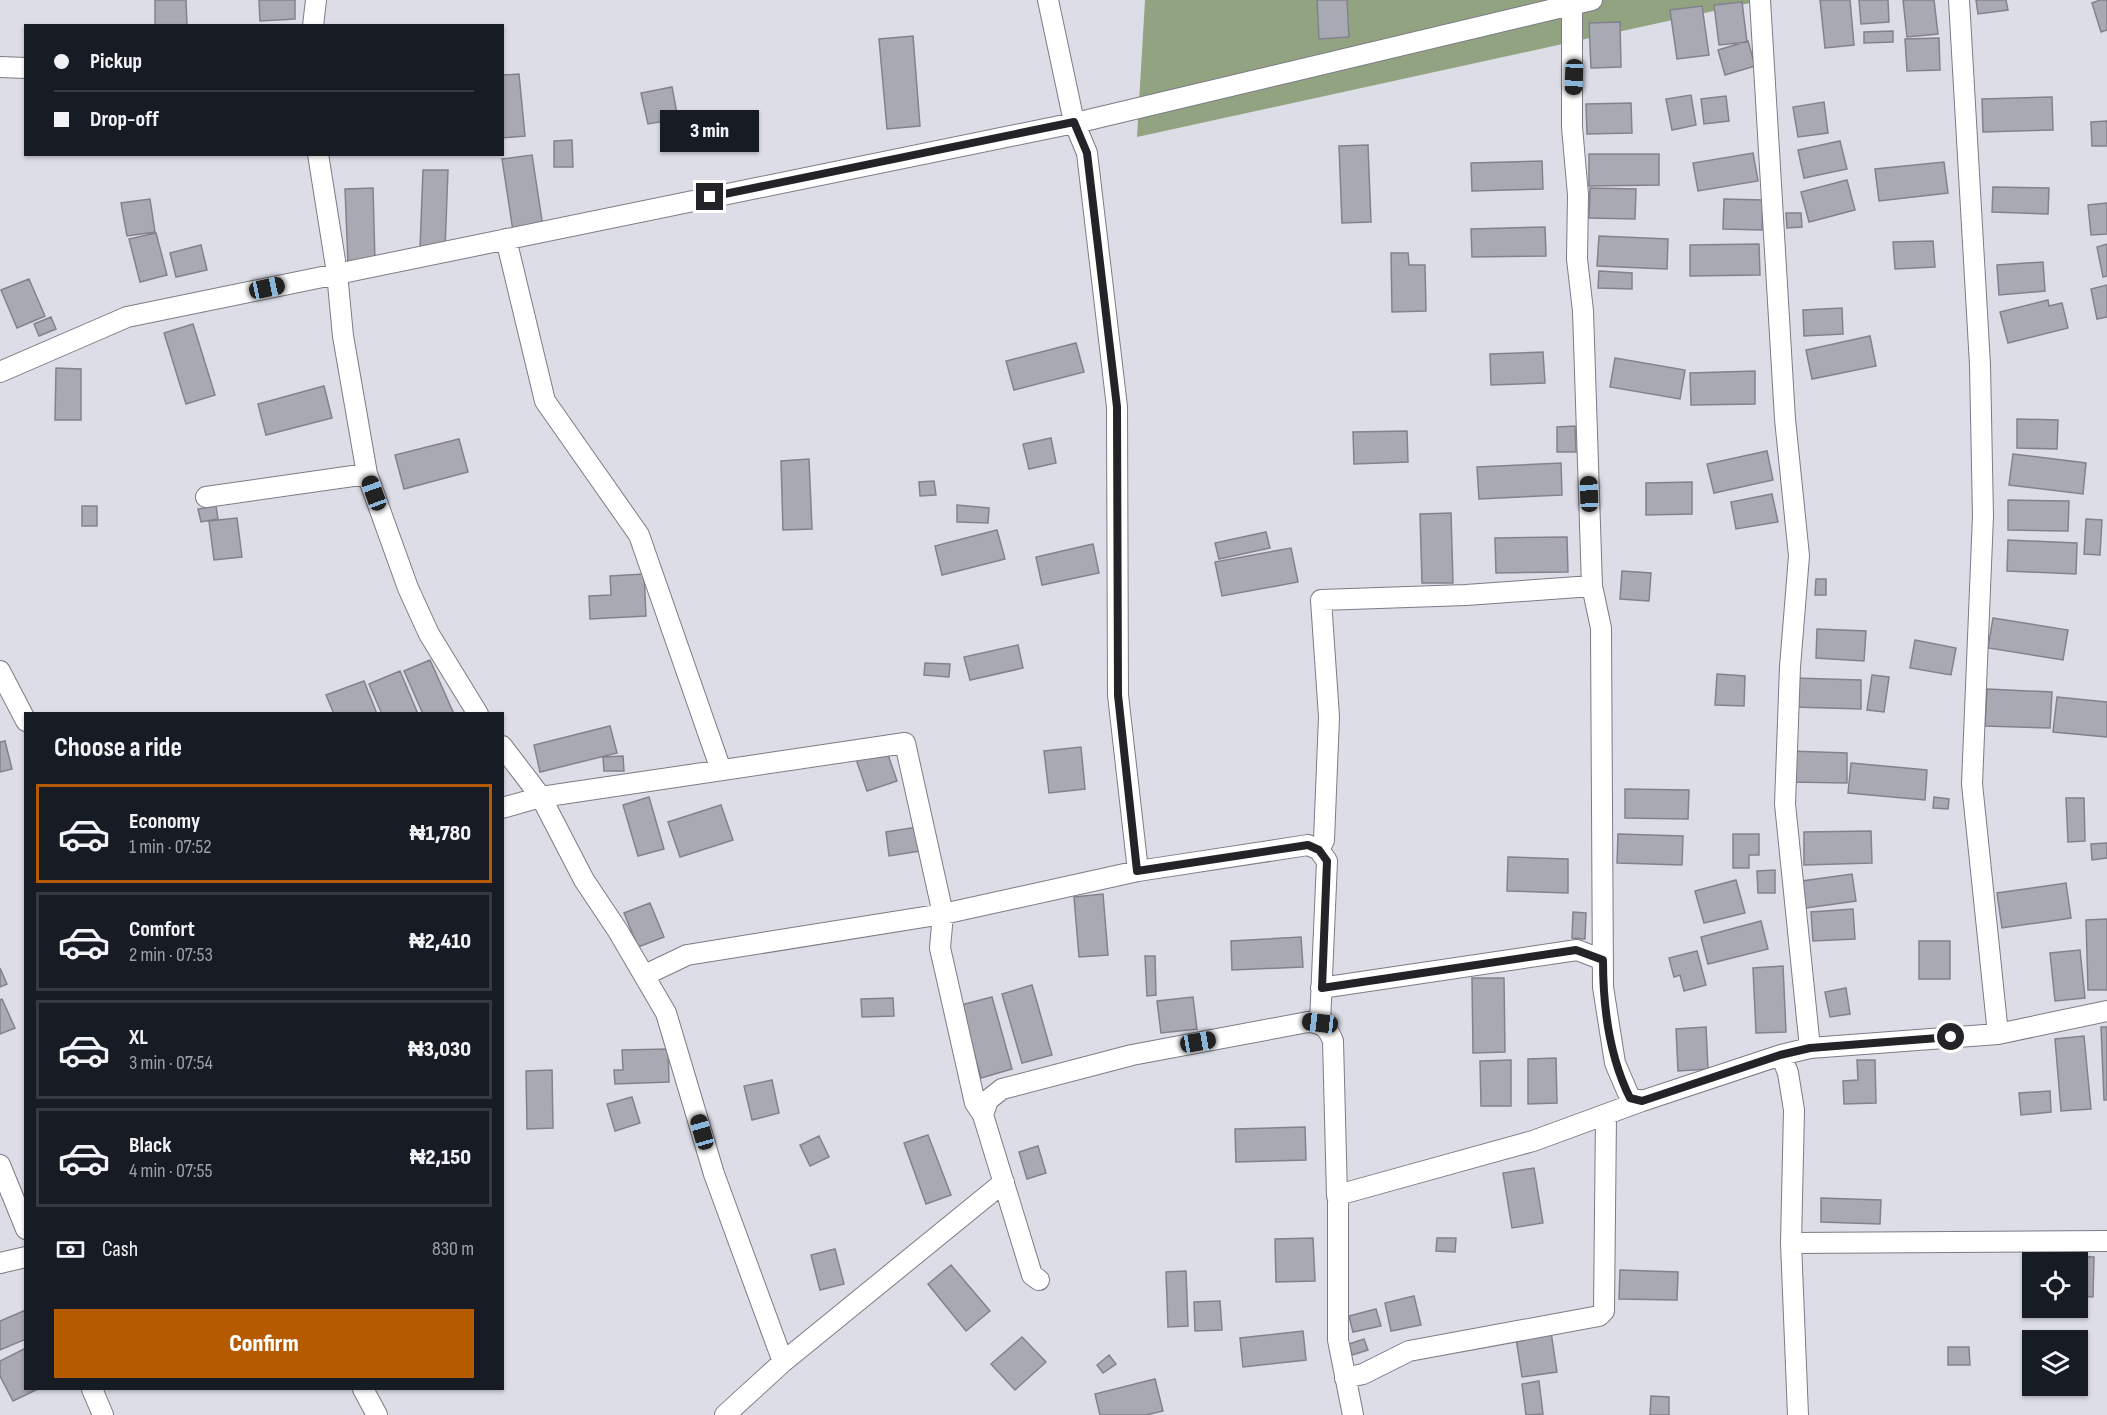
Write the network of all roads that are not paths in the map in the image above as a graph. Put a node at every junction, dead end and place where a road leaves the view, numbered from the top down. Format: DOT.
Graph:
graph roads {
  1 [pos="316,0"];
  2 [pos="1048,0"];
  3 [pos="1592,0"];
  4 [pos="1760,0"];
  5 [pos="1959,0"];
  6 [pos="1572,5"];
  7 [pos="313,24"];
  8 [pos="0,67"];
  9 [pos="24,68"];
  10 [pos="1074,122"];
  11 [pos="318,156"];
  12 [pos="506,239"];
  13 [pos="337,273"];
  14 [pos="0,372"];
  15 [pos="367,474"];
  16 [pos="206,497"];
  17 [pos="1592,586"];
  18 [pos="1,673"];
  19 [pos="477,712"];
  20 [pos="24,717"];
  21 [pos="504,749"];
  22 [pos="721,770"];
  23 [pos="541,797"];
  24 [pos="504,807"];
  25 [pos="1319,850"];
  26 [pos="1137,871"];
  27 [pos="943,914"];
  28 [pos="1603,960"];
  29 [pos="645,975"];
  30 [pos="1322,988"];
  31 [pos="2107,1011"];
  32 [pos="1320,1023"];
  33 [pos="1998,1034"];
  34 [pos="1810,1048"];
  35 [pos="1780,1055"];
  36 [pos="1642,1101"];
  37 [pos="983,1115"];
  38 [pos="1606,1115"];
  39 [pos="0,1165"];
  40 [pos="1004,1182"];
  41 [pos="1337,1196"];
  42 [pos="24,1224"];
  43 [pos="2107,1241"];
  44 [pos="1791,1243"];
  45 [pos="24,1257"];
  46 [pos="0,1263"];
  47 [pos="1039,1280"];
  48 [pos="783,1362"];
  49 [pos="1345,1378"];
  50 [pos="92,1390"];
  51 [pos="364,1390"];
  52 [pos="103,1415"];
  53 [pos="377,1415"];
  54 [pos="725,1415"];
  55 [pos="1353,1415"];
  56 [pos="1798,1415"];
  1 -- 7 [label="street"];
  2 -- 10 [label="street"];
  3 -- 6 [label="street"];
  4 -- 34 [label="street"];
  5 -- 33 [label="street"];
  6 -- 10 [label="street"];
  6 -- 17 [label="street"];
  8 -- 9 [label="street"];
  10 -- 12 [label="street"];
  10 -- 26 [label="street"];
  11 -- 13 [label="street"];
  12 -- 13 [label="street"];
  12 -- 22 [label="street"];
  13 -- 14 [label="street"];
  13 -- 15 [label="street"];
  15 -- 16 [label="street"];
  15 -- 19 [label="street"];
  17 -- 25 [label="street"];
  17 -- 28 [label="street"];
  18 -- 20 [label="street"];
  21 -- 23 [label="street"];
  22 -- 23 [label="street"];
  22 -- 27 [label="street"];
  23 -- 24 [label="street"];
  23 -- 29 [label="street"];
  25 -- 26 [label="street"];
  25 -- 30 [label="street"];
  26 -- 27 [label="street"];
  27 -- 29 [label="street"];
  27 -- 37 [label="street"];
  28 -- 30 [label="street"];
  28 -- 36 [label="street"];
  29 -- 48 [label="street"];
  30 -- 32 [label="street"];
  31 -- 33 [label="street"];
  32 -- 37 [label="street"];
  32 -- 41 [label="street"];
  33 -- 34 [label="street"];
  34 -- 35 [label="street"];
  35 -- 36 [label="street"];
  35 -- 44 [label="street"];
  36 -- 38 [label="street"];
  37 -- 40 [label="street"];
  38 -- 41 [label="street"];
  38 -- 49 [label="street"];
  39 -- 42 [label="street"];
  40 -- 47 [label="street"];
  40 -- 48 [label="street"];
  41 -- 49 [label="street"];
  43 -- 44 [label="street"];
  44 -- 56 [label="street"];
  45 -- 46 [label="street"];
  48 -- 54 [label="street"];
  49 -- 55 [label="street"];
  50 -- 52 [label="street"];
  51 -- 53 [label="street"];
}
